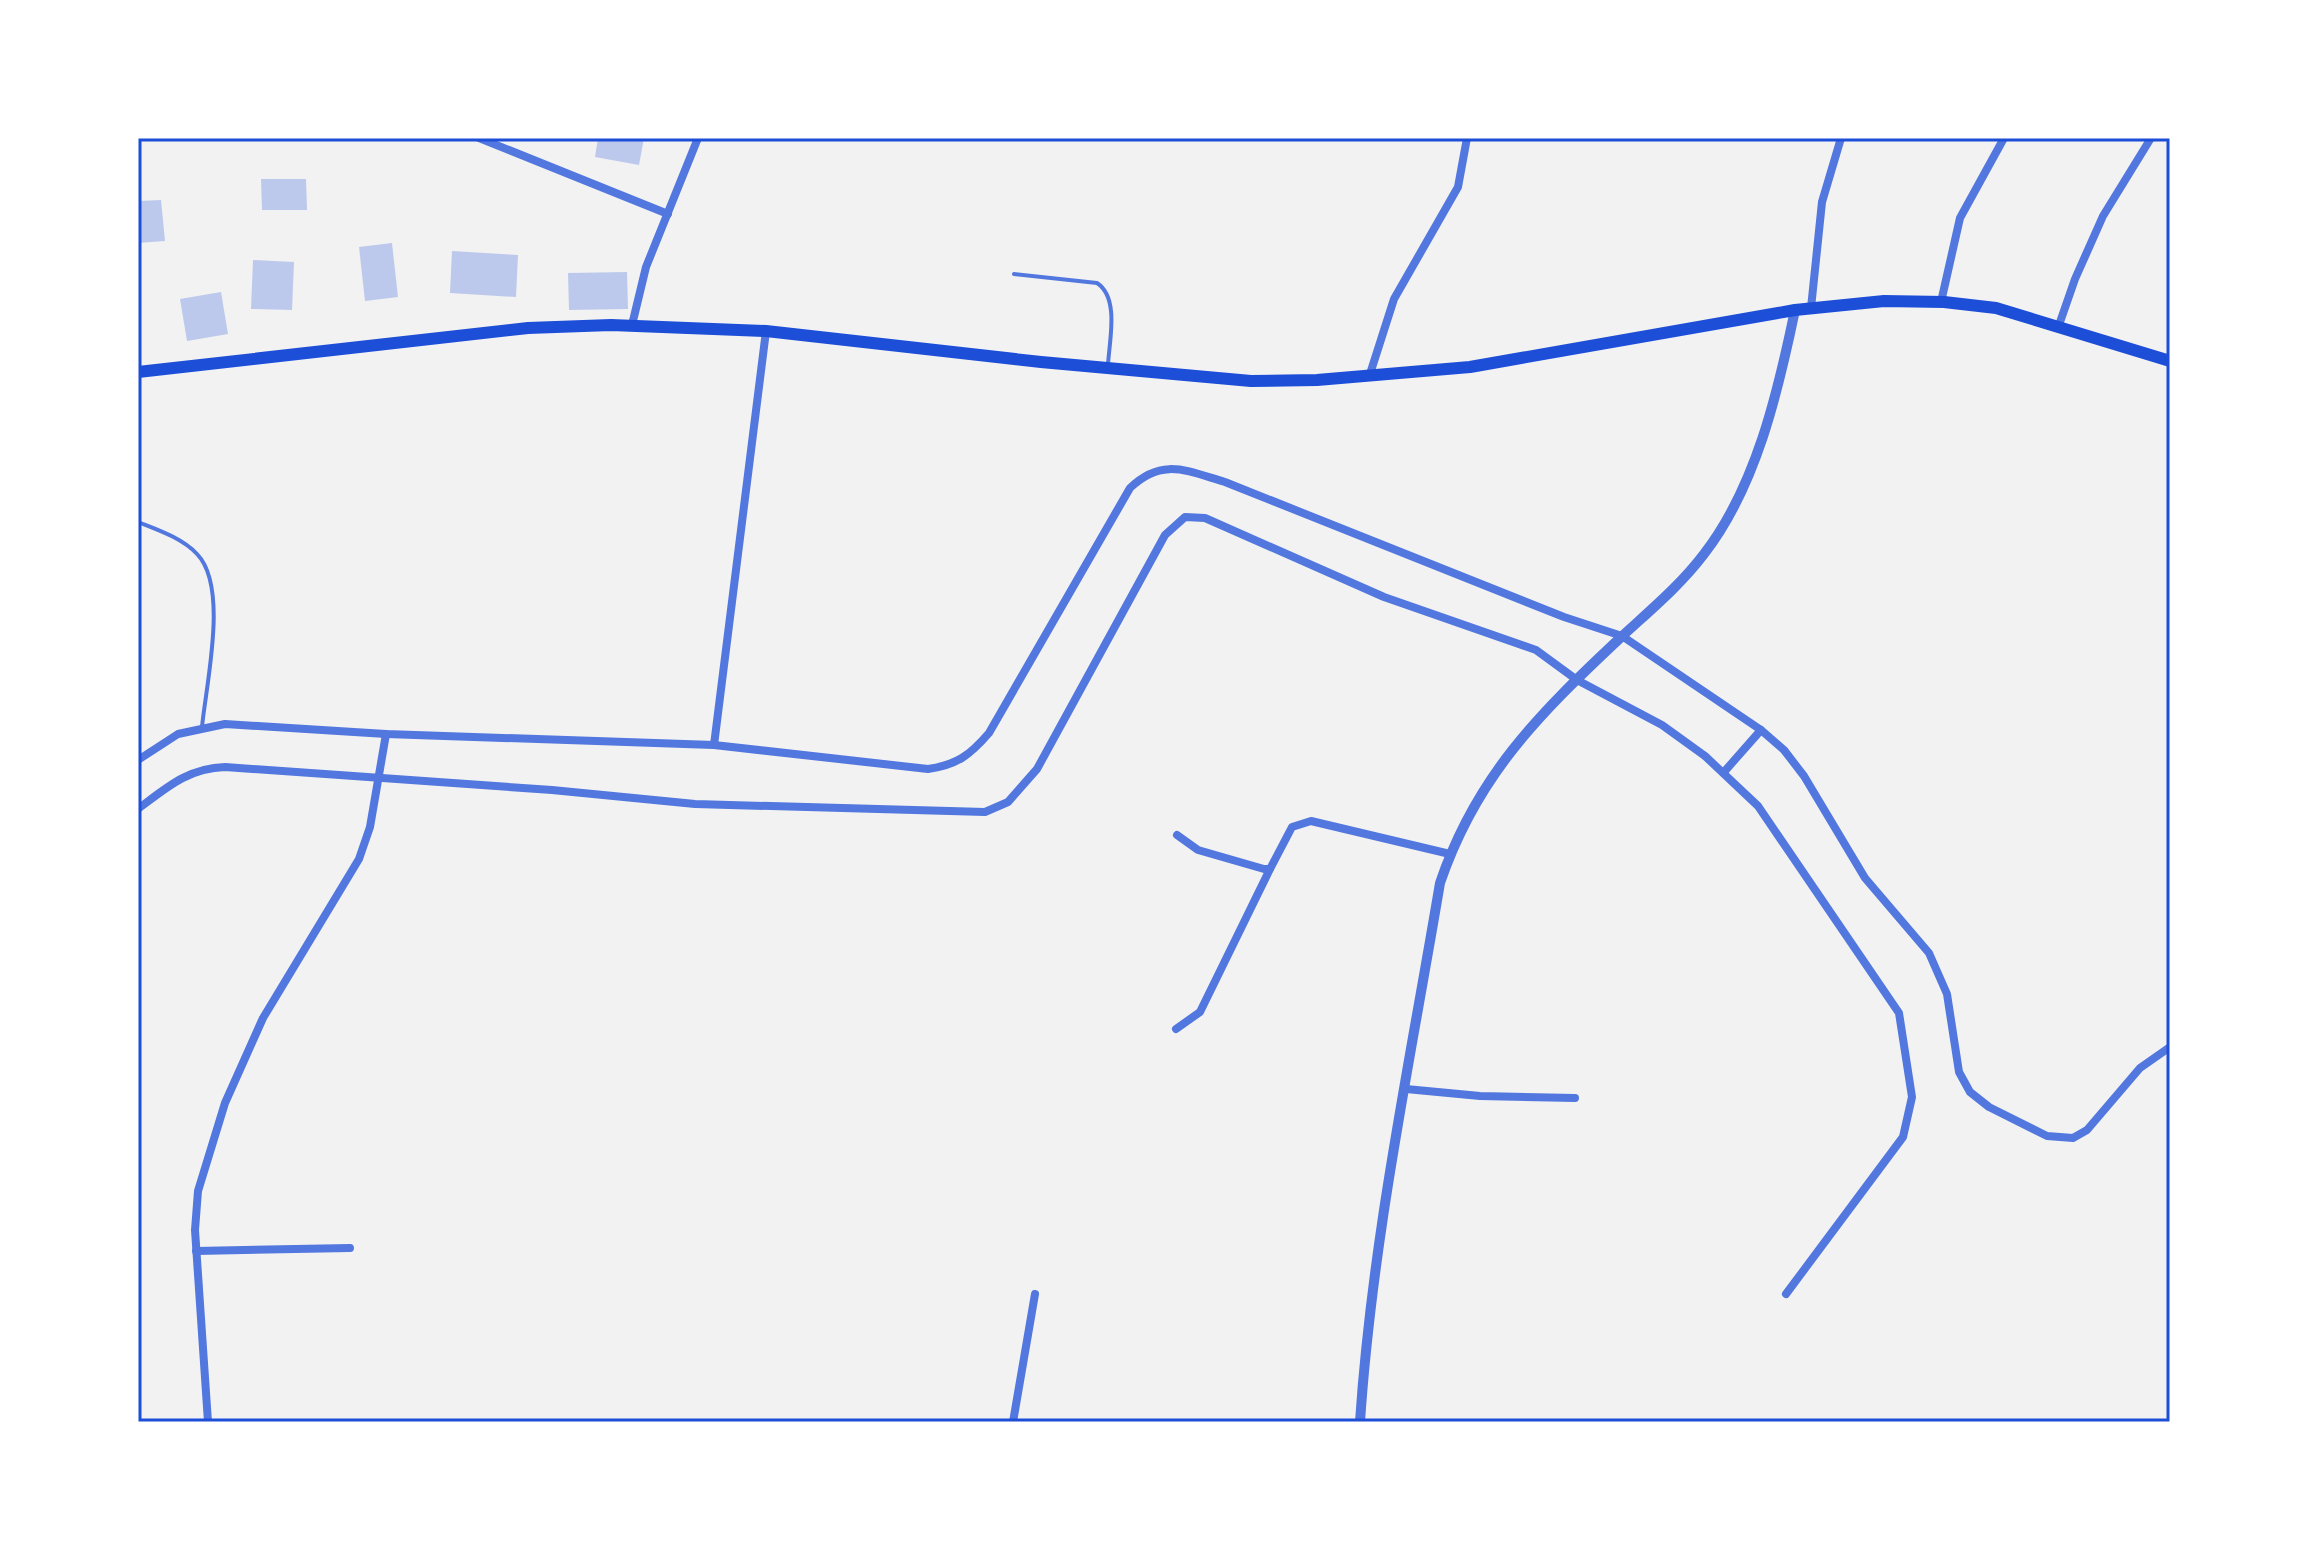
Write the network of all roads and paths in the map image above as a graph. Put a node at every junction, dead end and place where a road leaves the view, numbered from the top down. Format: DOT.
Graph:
graph roads {
  1 [pos="479,138"];
  2 [pos="698,138"];
  3 [pos="1467,138"];
  4 [pos="1841,138"];
  5 [pos="2004,138"];
  6 [pos="2151,138"];
  7 [pos="668,214"];
  8 [pos="1014,274"];
  9 [pos="1941,302"];
  10 [pos="1811,308"];
  11 [pos="1795,310"];
  12 [pos="632,325"];
  13 [pos="2059,325"];
  14 [pos="766,331"];
  15 [pos="2170,361"];
  16 [pos="1108,368"];
  17 [pos="138,372"];
  18 [pos="1369,378"];
  19 [pos="138,522"];
  20 [pos="1619,639"];
  21 [pos="1581,676"];
  22 [pos="202,727"];
  23 [pos="1761,730"];
  24 [pos="385,738"];
  25 [pos="714,745"];
  26 [pos="138,760"];
  27 [pos="1727,768"];
  28 [pos="378,774"];
  29 [pos="138,809"];
  30 [pos="1177,835"];
  31 [pos="1450,854"];
  32 [pos="1270,869"];
  33 [pos="1176,1029"];
  34 [pos="2169,1045"];
  35 [pos="1406,1089"];
  36 [pos="1575,1098"];
  37 [pos="350,1248"];
  38 [pos="196,1251"];
  39 [pos="1035,1294"];
  40 [pos="1786,1294"];
  41 [pos="208,1422"];
  42 [pos="1013,1422"];
  43 [pos="1360,1422"];
  1 -- 7 [label="street"];
  2 -- 7 [label="street"];
  3 -- 18 [label="street"];
  4 -- 10 [label="street"];
  5 -- 9 [label="street"];
  6 -- 13 [label="street"];
  7 -- 12 [label="street"];
  8 -- 16 [label="lane"];
  9 -- 10 [label="main road"];
  9 -- 13 [label="main road"];
  10 -- 11 [label="main road"];
  11 -- 18 [label="main road"];
  11 -- 20 [label="street"];
  12 -- 14 [label="main road"];
  12 -- 17 [label="main road"];
  13 -- 15 [label="main road"];
  14 -- 16 [label="main road"];
  14 -- 25 [label="street"];
  16 -- 18 [label="main road"];
  19 -- 22 [label="lane"];
  20 -- 21 [label="street"];
  20 -- 23 [label="street"];
  20 -- 25 [label="street"];
  21 -- 27 [label="street"];
  21 -- 28 [label="street"];
  21 -- 31 [label="street"];
  22 -- 24 [label="street"];
  22 -- 26 [label="street"];
  23 -- 27 [label="street"];
  23 -- 34 [label="street"];
  24 -- 25 [label="street"];
  24 -- 28 [label="street"];
  27 -- 40 [label="street"];
  28 -- 29 [label="street"];
  28 -- 38 [label="street"];
  30 -- 32 [label="street"];
  31 -- 32 [label="street"];
  31 -- 35 [label="street"];
  32 -- 33 [label="street"];
  35 -- 36 [label="street"];
  35 -- 43 [label="street"];
  37 -- 38 [label="street"];
  38 -- 41 [label="street"];
  39 -- 42 [label="street"];
}
